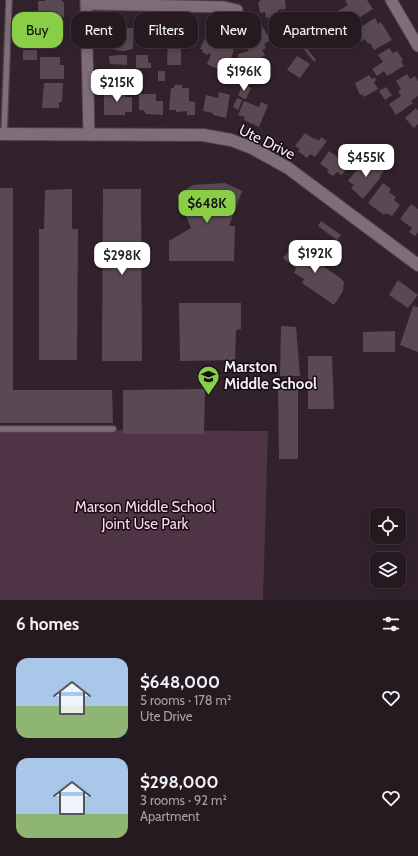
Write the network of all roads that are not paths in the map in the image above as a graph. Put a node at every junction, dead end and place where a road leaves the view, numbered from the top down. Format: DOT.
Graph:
graph roads {
  1 [pos="9,0"];
  2 [pos="391,0"];
  3 [pos="86,2"];
  4 [pos="237,10"];
  5 [pos="418,46"];
  6 [pos="2,134"];
  7 [pos="89,135"];
  8 [pos="418,265"];
  9 [pos="0,429"];
  10 [pos="113,429"];
  1 -- 6 [label="lane"];
  2 -- 5 [label="street"];
  3 -- 4 [label="street"];
  3 -- 7 [label="street"];
  6 -- 7 [label="street, Ute Drive"];
  7 -- 8 [label="street, Ute Drive"];
  9 -- 10 [label="lane"];
}
